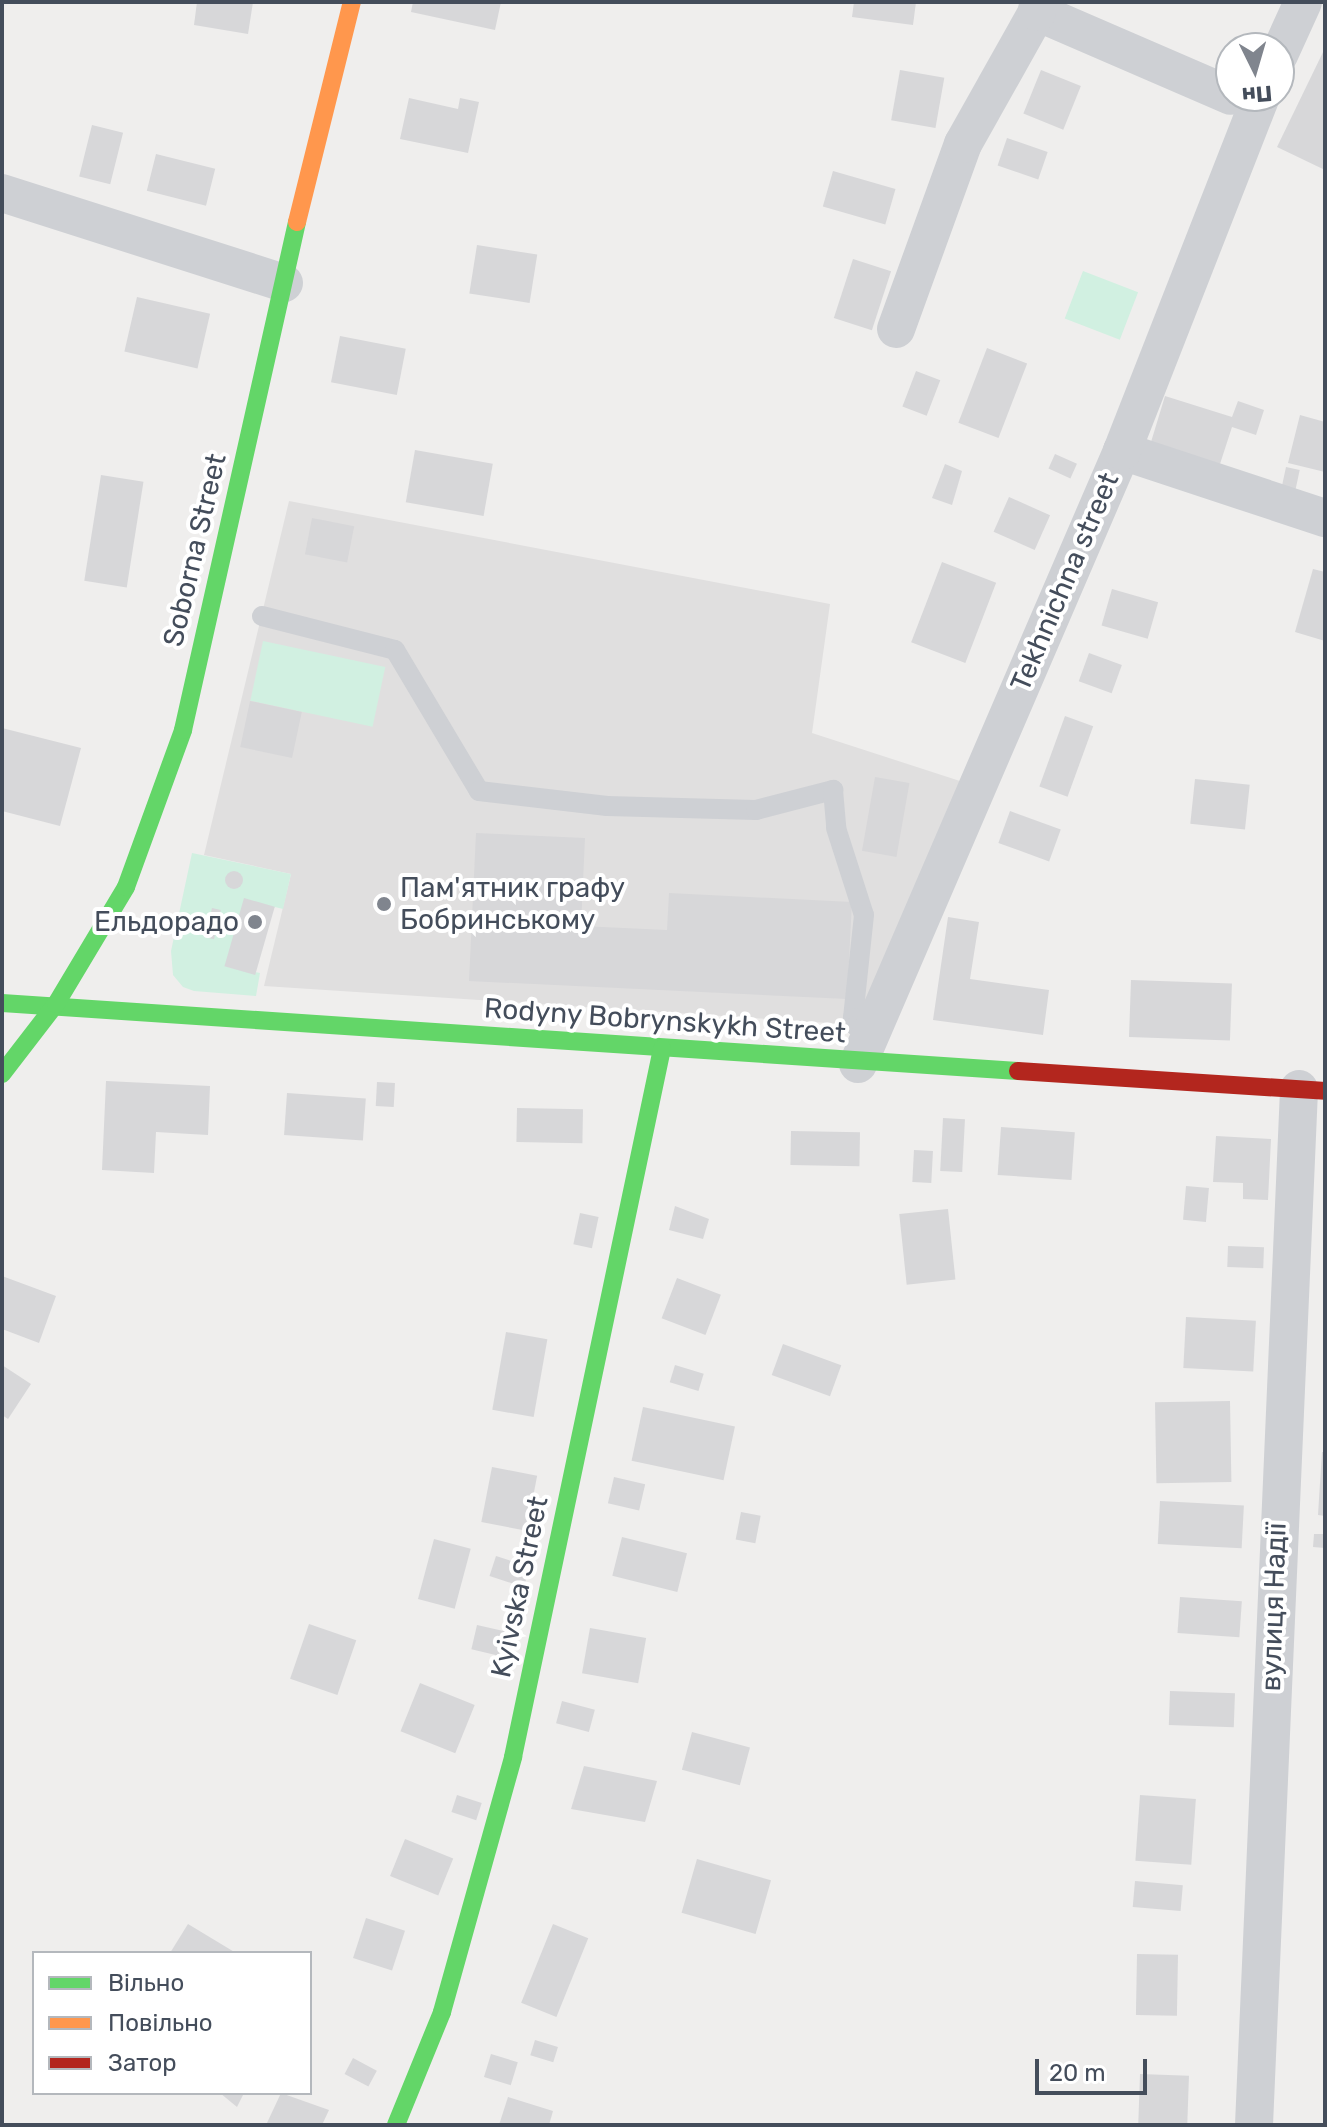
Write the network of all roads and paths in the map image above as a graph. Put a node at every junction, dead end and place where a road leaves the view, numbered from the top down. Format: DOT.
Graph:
graph roads {
  1 [pos="352,2"];
  2 [pos="1303,2"];
  3 [pos="1038,7"];
  4 [pos="1289,32"];
  5 [pos="1215,85"];
  6 [pos="1240,112"];
  7 [pos="2,193"];
  8 [pos="284,283"];
  9 [pos="896,329"];
  10 [pos="1122,451"];
  11 [pos="1325,518"];
  12 [pos="262,616"];
  13 [pos="2,1003"];
  14 [pos="56,1004"];
  15 [pos="865,1048"];
  16 [pos="662,1049"];
  17 [pos="2,1074"];
  18 [pos="1312,1090"];
  19 [pos="396,2125"];
  20 [pos="1254,2125"];
  1 -- 8 [label="street, Soborna Street"];
  2 -- 4 [label="street"];
  3 -- 5 [label="street"];
  3 -- 9 [label="street"];
  6 -- 10 [label="street, Tekhnichna street"];
  7 -- 8 [label="street"];
  8 -- 14 [label="street, Soborna Street"];
  10 -- 11 [label="street"];
  10 -- 15 [label="street, Tekhnichna street"];
  12 -- 15 [label="lane"];
  13 -- 14 [label="street, Rodyny Bobrynskykh Street"];
  14 -- 16 [label="street, Rodyny Bobrynskykh Street"];
  14 -- 17 [label="street, Soborna Street"];
  15 -- 16 [label="street, Rodyny Bobrynskykh Street"];
  15 -- 18 [label="street, Rodyny Bobrynskykh Street"];
  16 -- 19 [label="street, Kyivska Street"];
  18 -- 20 [label="street, вулиця Надії"];
}
